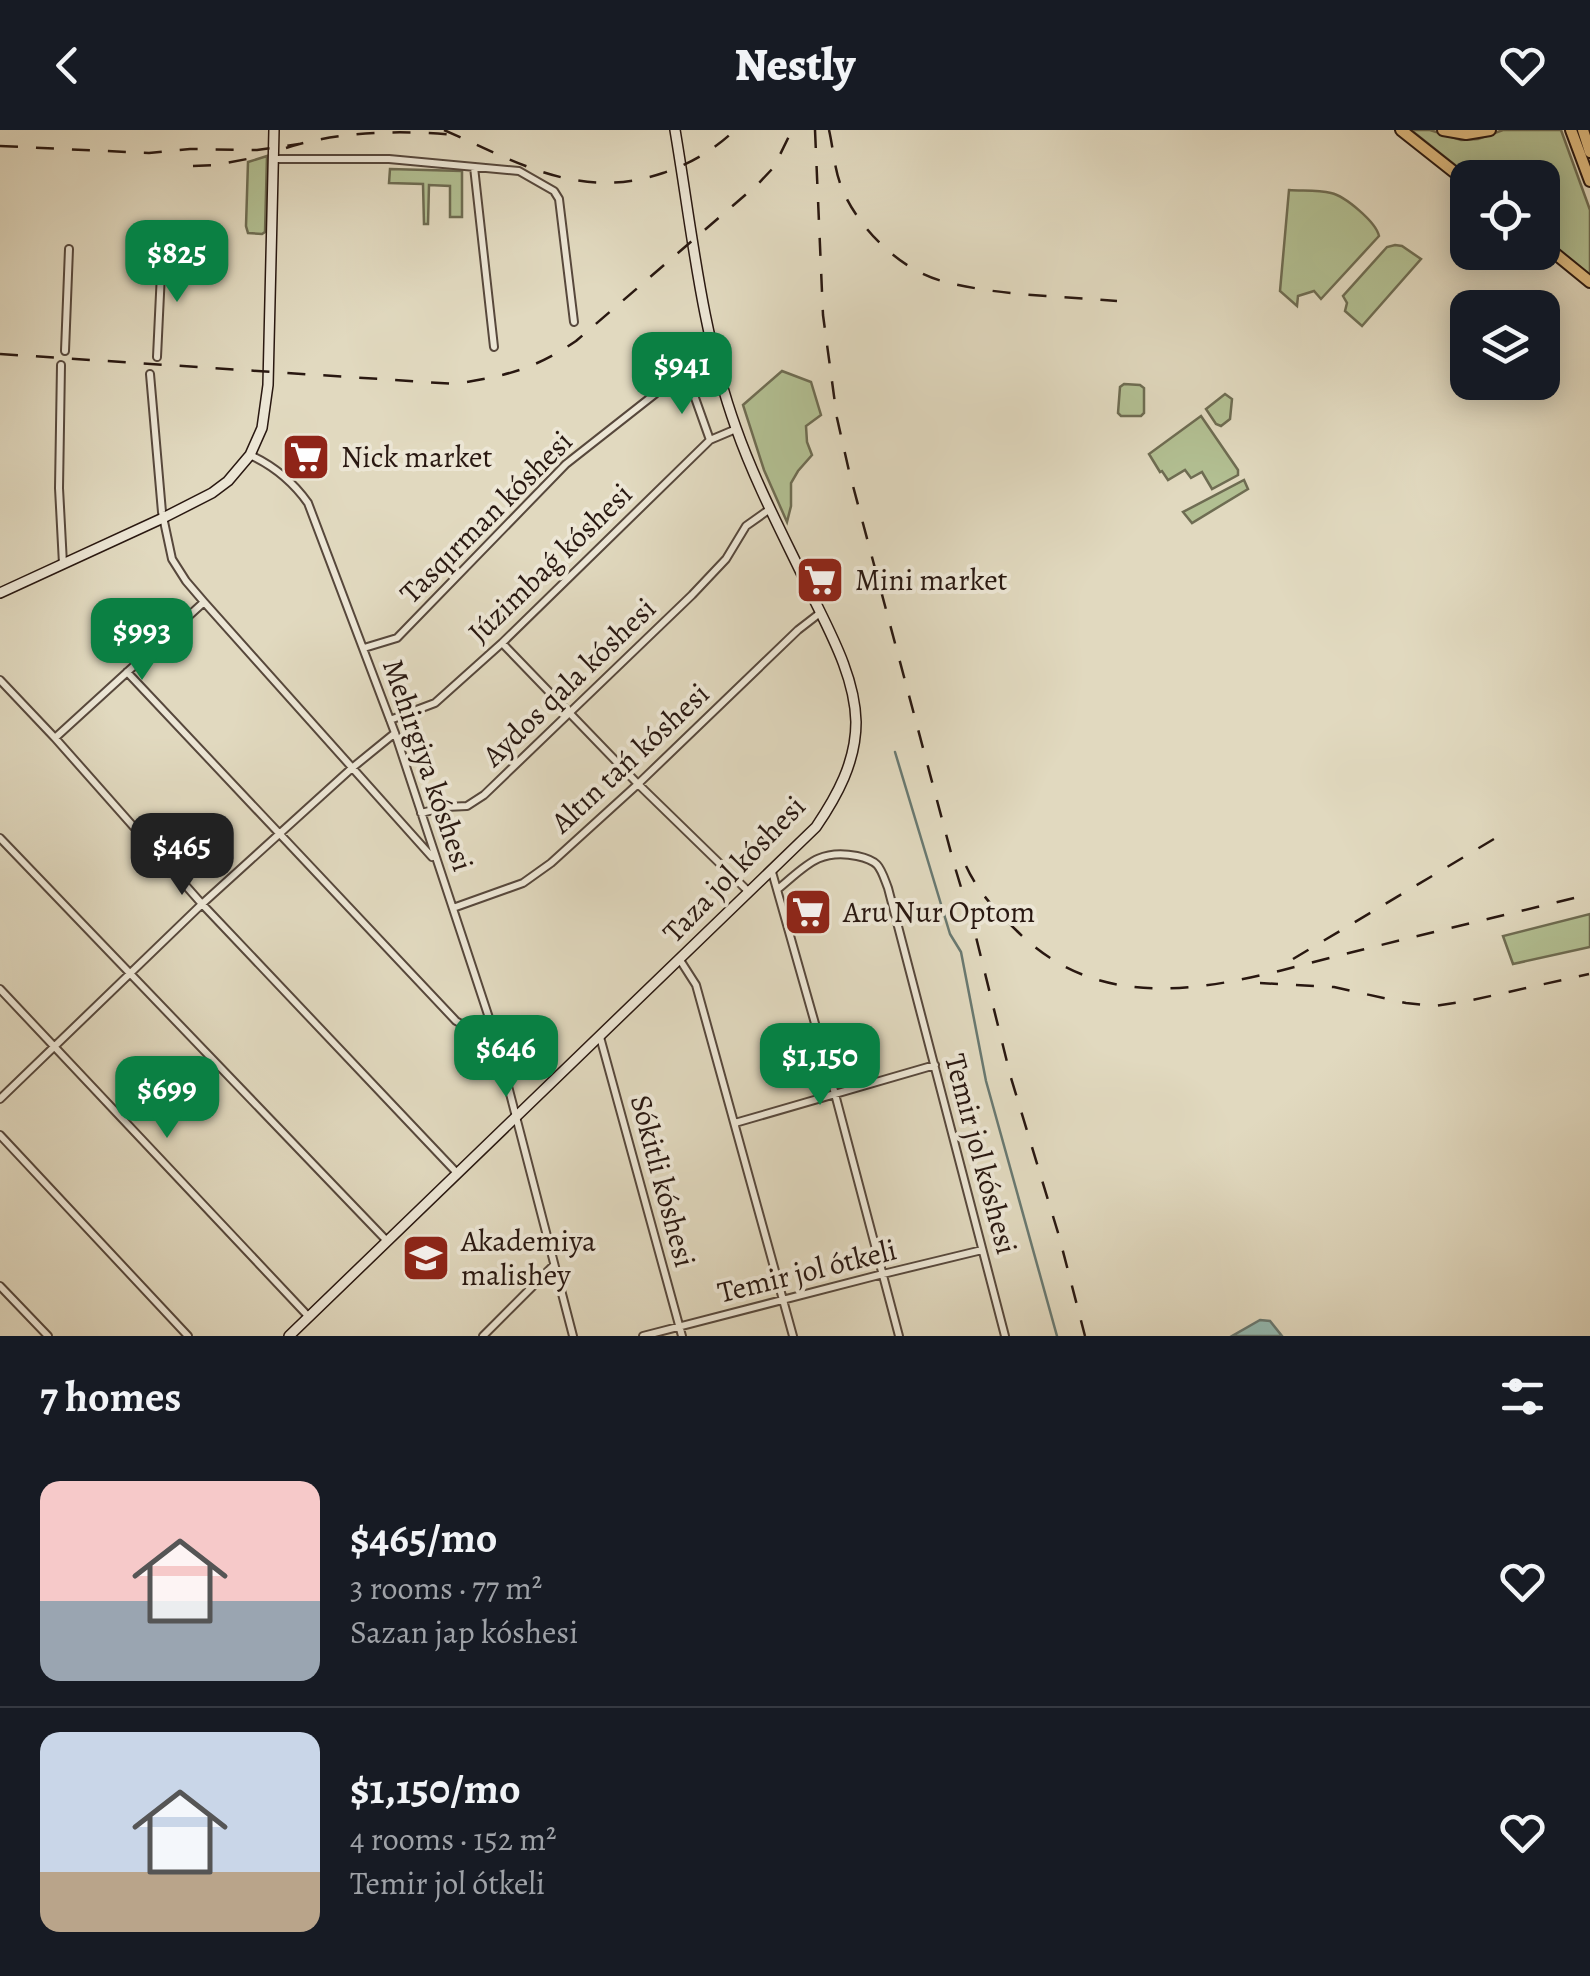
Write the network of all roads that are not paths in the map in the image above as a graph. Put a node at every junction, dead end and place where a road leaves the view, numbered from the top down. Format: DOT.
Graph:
graph roads {
  1 [pos="274,130"];
  2 [pos="674,130"];
  3 [pos="1401,130"];
  4 [pos="1442,130"];
  5 [pos="1490,130"];
  6 [pos="1571,130"];
  7 [pos="1583,130"];
  8 [pos="1590,152"];
  9 [pos="273,159"];
  10 [pos="474,166"];
  11 [pos="1450,168"];
  12 [pos="1590,181"];
  13 [pos="68,249"];
  14 [pos="162,252"];
  15 [pos="1560,257"];
  16 [pos="1590,282"];
  17 [pos="574,322"];
  18 [pos="494,347"];
  19 [pos="65,350"];
  20 [pos="156,357"];
  21 [pos="62,365"];
  22 [pos="150,374"];
  23 [pos="736,429"];
  24 [pos="710,440"];
  25 [pos="250,455"];
  26 [pos="770,509"];
  27 [pos="163,518"];
  28 [pos="63,564"];
  29 [pos="0,593"];
  30 [pos="204,602"];
  31 [pos="820,613"];
  32 [pos="502,643"];
  33 [pos="364,648"];
  34 [pos="127,672"];
  35 [pos="0,680"];
  36 [pos="569,713"];
  37 [pos="390,720"];
  38 [pos="394,733"];
  39 [pos="54,738"];
  40 [pos="352,768"];
  41 [pos="638,784"];
  42 [pos="420,813"];
  43 [pos="279,833"];
  44 [pos="0,838"];
  45 [pos="437,861"];
  46 [pos="772,872"];
  47 [pos="778,890"];
  48 [pos="750,893"];
  49 [pos="202,904"];
  50 [pos="453,908"];
  51 [pos="680,960"];
  52 [pos="130,974"];
  53 [pos="0,990"];
  54 [pos="494,1036"];
  55 [pos="600,1037"];
  56 [pos="54,1048"];
  57 [pos="935,1066"];
  58 [pos="835,1094"];
  59 [pos="0,1099"];
  60 [pos="516,1118"];
  61 [pos="735,1123"];
  62 [pos="0,1135"];
  63 [pos="458,1174"];
  64 [pos="388,1242"];
  65 [pos="982,1250"];
  66 [pos="554,1265"];
  67 [pos="883,1274"];
  68 [pos="0,1286"];
  69 [pos="783,1301"];
  70 [pos="309,1317"];
  71 [pos="680,1327"];
  72 [pos="48,1336"];
  73 [pos="188,1336"];
  74 [pos="290,1336"];
  75 [pos="483,1336"];
  76 [pos="573,1336"];
  77 [pos="643,1336"];
  78 [pos="682,1336"];
  79 [pos="793,1336"];
  80 [pos="898,1336"];
  81 [pos="1006,1336"];
  1 -- 9 [label="main road"];
  2 -- 23 [label="main road, Taza jol kóshesi"];
  3 -- 11 [label="highway"];
  4 -- 5 [label="highway"];
  6 -- 12 [label="highway"];
  7 -- 8 [label="highway"];
  9 -- 10 [label="street"];
  9 -- 25 [label="main road"];
  10 -- 17 [label="street"];
  10 -- 18 [label="street"];
  13 -- 19 [label="street"];
  14 -- 20 [label="street"];
  15 -- 16 [label="highway"];
  21 -- 28 [label="street"];
  22 -- 27 [label="street"];
  23 -- 24 [label="street, Júzimbaǵ kóshesi"];
  23 -- 26 [label="main road, Taza jol kóshesi"];
  24 -- 32 [label="street, Júzimbaǵ kóshesi"];
  24 -- 33 [label="street, Tasqırman kóshesi"];
  25 -- 27 [label="main road"];
  25 -- 33 [label="street, Mehirgiya kóshesi"];
  26 -- 31 [label="main road, Taza jol kóshesi"];
  26 -- 36 [label="street, Aydos qala kóshesi"];
  27 -- 28 [label="main road"];
  27 -- 30 [label="street"];
  28 -- 29 [label="main road"];
  30 -- 34 [label="street"];
  30 -- 40 [label="street"];
  31 -- 41 [label="street, Altın tań kóshesi"];
  31 -- 46 [label="main road, Taza jol kóshesi"];
  32 -- 36 [label="street"];
  32 -- 37 [label="street, Júzimbaǵ kóshesi"];
  33 -- 37 [label="street, Mehirgiya kóshesi"];
  34 -- 39 [label="street"];
  34 -- 43 [label="street"];
  35 -- 39 [label="street"];
  36 -- 41 [label="street"];
  36 -- 42 [label="street, Aydos qala kóshesi"];
  37 -- 38 [label="street, Mehirgiya kóshesi"];
  38 -- 40 [label="street"];
  38 -- 42 [label="street, Mehirgiya kóshesi"];
  39 -- 49 [label="street"];
  40 -- 43 [label="street"];
  40 -- 45 [label="street"];
  41 -- 48 [label="street"];
  41 -- 50 [label="street, Altın tań kóshesi"];
  42 -- 45 [label="street, Mehirgiya kóshesi"];
  43 -- 49 [label="street"];
  43 -- 54 [label="street"];
  44 -- 52 [label="street"];
  45 -- 50 [label="street, Mehirgiya kóshesi"];
  46 -- 47 [label="street"];
  46 -- 48 [label="main road, Taza jol kóshesi"];
  47 -- 57 [label="street, Temir jol kóshesi"];
  47 -- 58 [label="street"];
  48 -- 51 [label="main road, Taza jol kóshesi"];
  49 -- 52 [label="street"];
  49 -- 63 [label="street"];
  50 -- 54 [label="street, Mehirgiya kóshesi"];
  51 -- 55 [label="main road, Taza jol kóshesi"];
  51 -- 61 [label="street"];
  52 -- 56 [label="street"];
  52 -- 64 [label="street"];
  53 -- 56 [label="street"];
  54 -- 60 [label="street, Mehirgiya kóshesi"];
  55 -- 60 [label="main road, Taza jol kóshesi"];
  55 -- 71 [label="street, Sókitli kóshesi"];
  56 -- 59 [label="street"];
  56 -- 70 [label="street"];
  57 -- 58 [label="street"];
  57 -- 65 [label="street, Temir jol kóshesi"];
  58 -- 61 [label="street"];
  58 -- 67 [label="street"];
  60 -- 63 [label="main road, Taza jol kóshesi"];
  60 -- 66 [label="street, Mehirgiya kóshesi"];
  61 -- 69 [label="street"];
  62 -- 73 [label="street"];
  63 -- 64 [label="main road, Taza jol kóshesi"];
  64 -- 70 [label="main road, Taza jol kóshesi"];
  65 -- 67 [label="street, Temir jol ótkeli"];
  65 -- 81 [label="street, Temir jol kóshesi"];
  66 -- 75 [label="street"];
  66 -- 76 [label="street, Mehirgiya kóshesi"];
  67 -- 69 [label="street, Temir jol ótkeli"];
  67 -- 80 [label="street"];
  68 -- 72 [label="street"];
  69 -- 71 [label="street, Temir jol ótkeli"];
  69 -- 79 [label="street"];
  70 -- 74 [label="main road, Taza jol kóshesi"];
  71 -- 77 [label="street, Temir jol ótkeli"];
  71 -- 78 [label="street, Sókitli kóshesi"];
}
